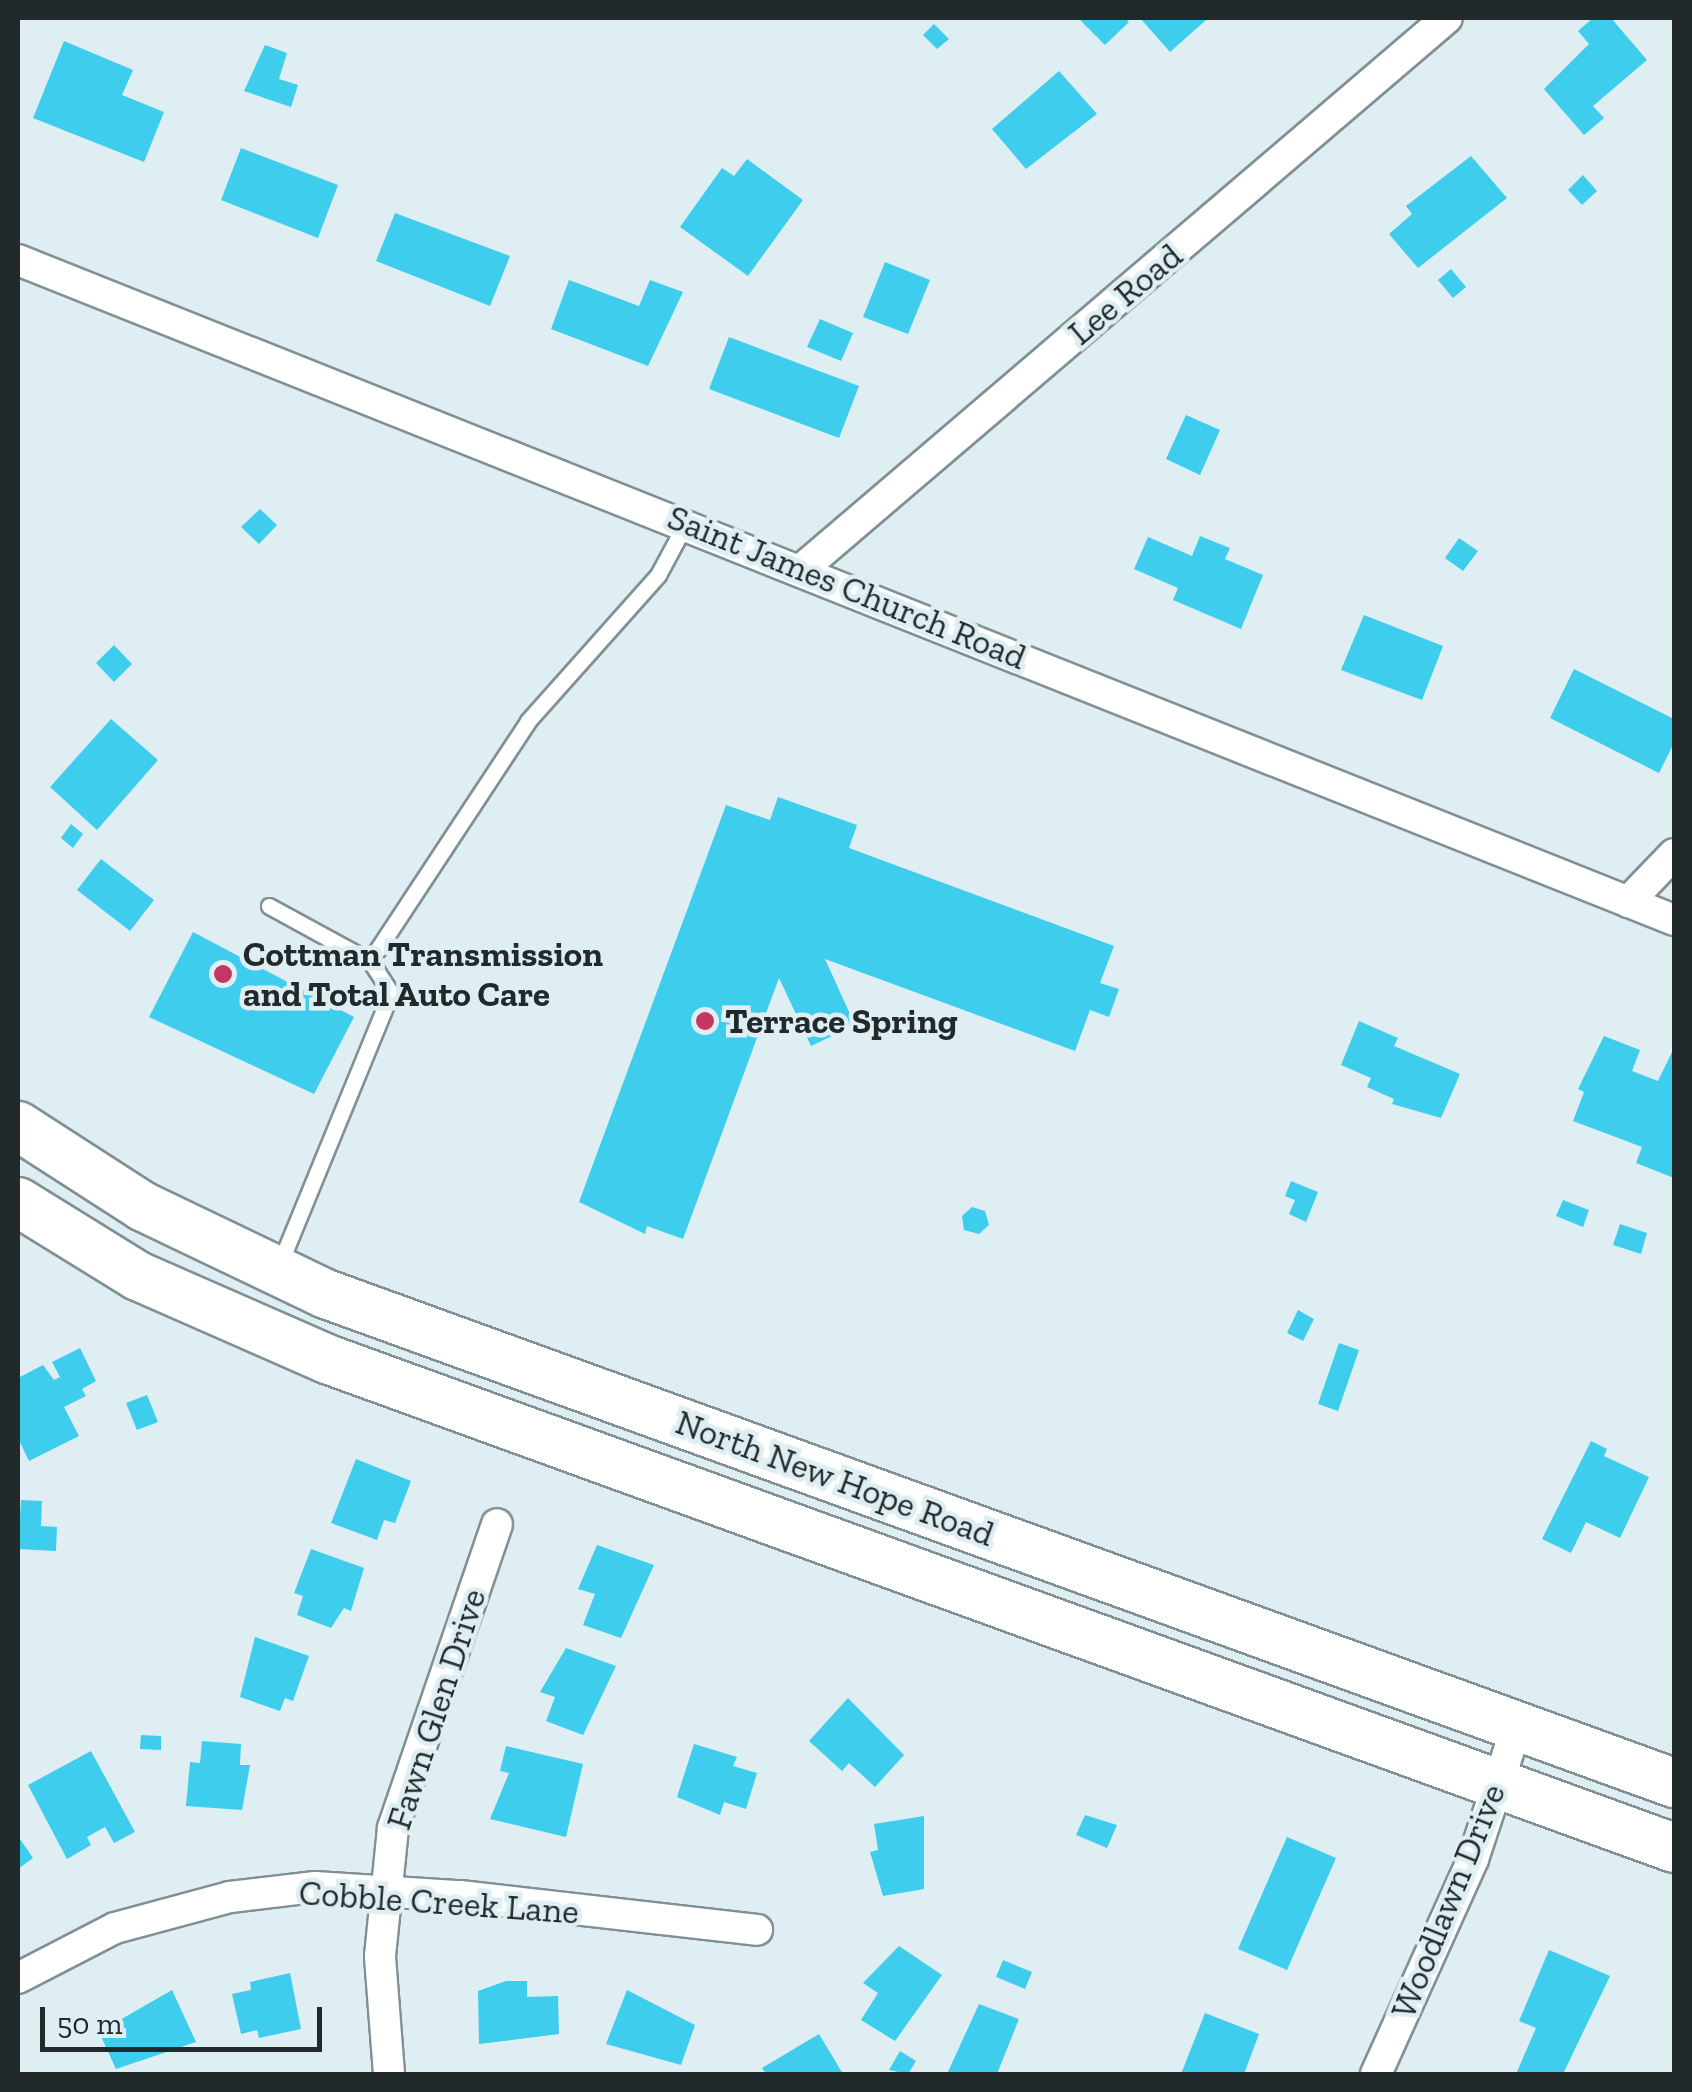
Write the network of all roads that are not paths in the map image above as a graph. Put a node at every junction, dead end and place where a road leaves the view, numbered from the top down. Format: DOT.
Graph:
graph roads {
  1 [pos="1447,18"];
  2 [pos="18,260"];
  3 [pos="686,523"];
  4 [pos="802,569"];
  5 [pos="1674,854"];
  6 [pos="1628,902"];
  7 [pos="269,906"];
  8 [pos="1674,920"];
  9 [pos="370,961"];
  10 [pos="18,1126"];
  11 [pos="18,1202"];
  12 [pos="277,1272"];
  13 [pos="498,1524"];
  14 [pos="1517,1726"];
  15 [pos="1674,1783"];
  16 [pos="1496,1784"];
  17 [pos="1674,1848"];
  18 [pos="386,1892"];
  19 [pos="757,1930"];
  20 [pos="18,1978"];
  21 [pos="389,2074"];
  22 [pos="1376,2074"];
  1 -- 4 [label="street, Lee Road"];
  2 -- 3 [label="street, Saint James Church Road"];
  3 -- 4 [label="street, Saint James Church Road"];
  3 -- 9 [label="lane"];
  4 -- 6 [label="street, Saint James Church Road"];
  5 -- 6 [label="street"];
  6 -- 8 [label="street, Saint James Church Road"];
  7 -- 9 [label="lane"];
  9 -- 12 [label="lane"];
  10 -- 12 [label="main road, North New Hope Road"];
  11 -- 16 [label="main road, North New Hope Road"];
  12 -- 14 [label="main road, North New Hope Road"];
  13 -- 18 [label="street, Fawn Glen Drive"];
  14 -- 15 [label="main road, North New Hope Road"];
  14 -- 16 [label="street, Woodlawn Drive"];
  16 -- 17 [label="main road, North New Hope Road"];
  16 -- 22 [label="street, Woodlawn Drive"];
  18 -- 19 [label="street, Cobble Creek Lane"];
  18 -- 20 [label="street, Cobble Creek Lane"];
  18 -- 21 [label="street, Fawn Glen Drive"];
}
